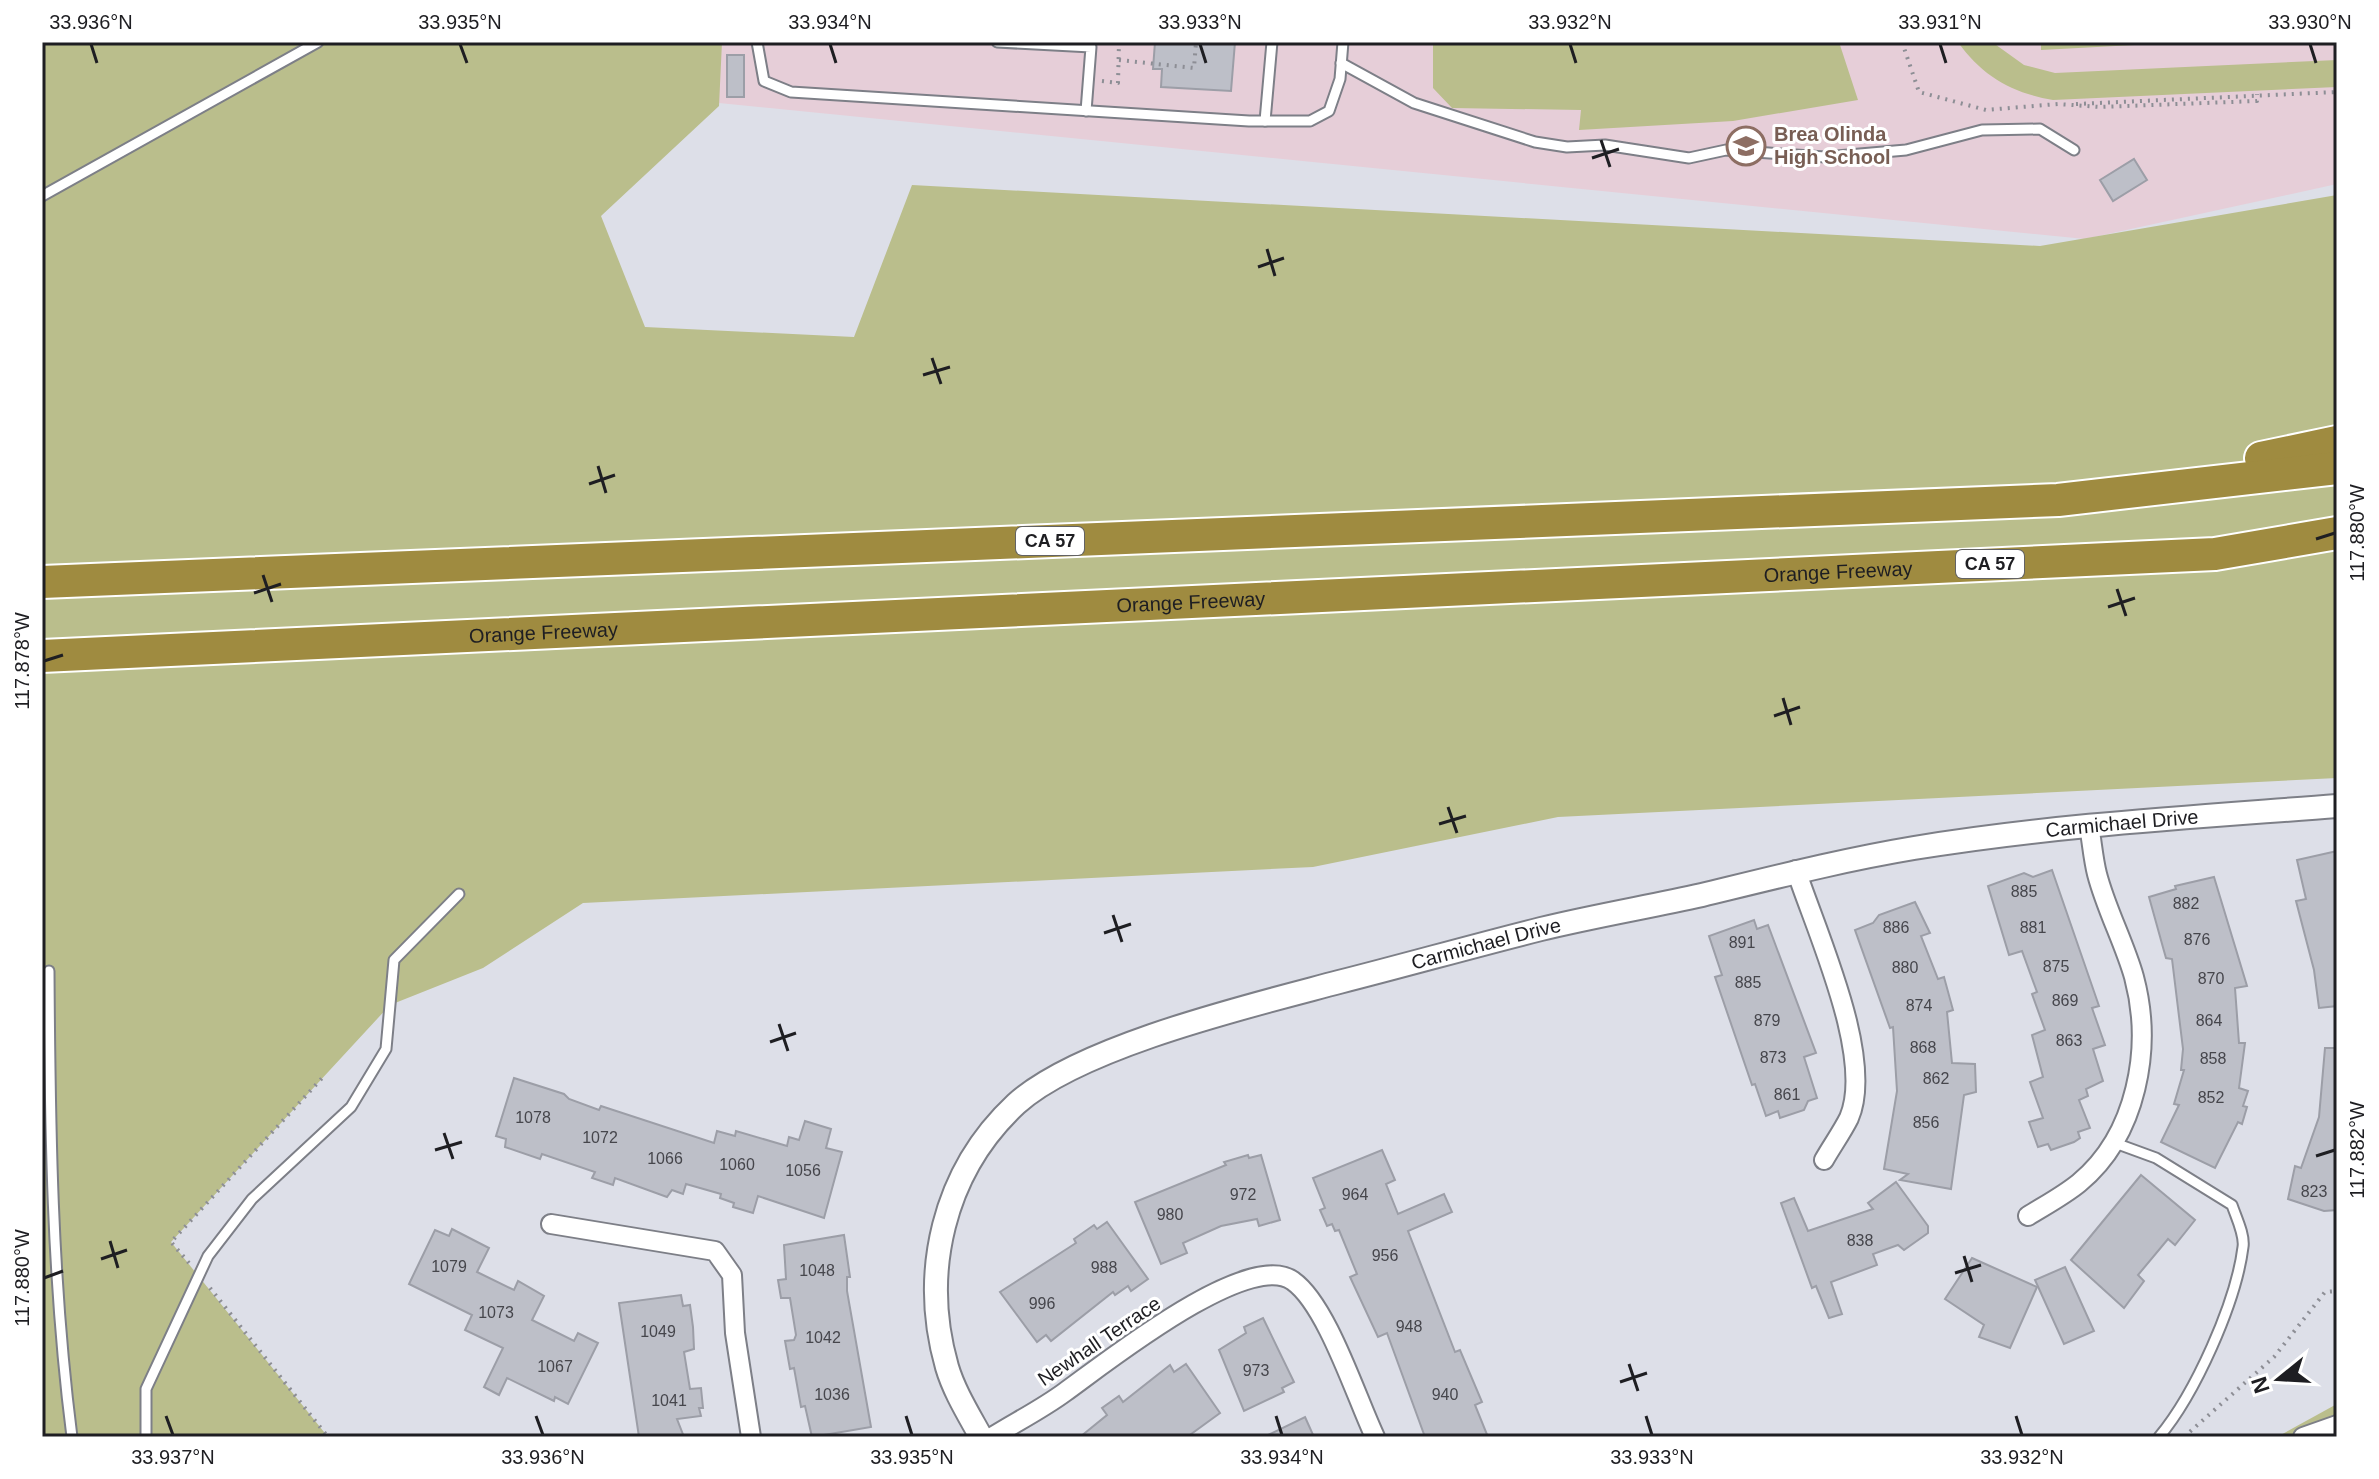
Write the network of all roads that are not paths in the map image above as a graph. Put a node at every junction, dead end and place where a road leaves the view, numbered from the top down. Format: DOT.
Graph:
graph roads {
  1 [pos="318,42"];
  2 [pos="757,42"];
  3 [pos="997,42"];
  4 [pos="1272,42"];
  5 [pos="1343,42"];
  6 [pos="1341,63"];
  7 [pos="1086,111"];
  8 [pos="1265,121"];
  9 [pos="2074,150"];
  10 [pos="42,196"];
  11 [pos="2337,442"];
  12 [pos="2337,468"];
  13 [pos="2058,500"];
  14 [pos="2337,533"];
  15 [pos="2337,551"];
  16 [pos="2215,554"];
  17 [pos="42,582"];
  18 [pos="42,656"];
  19 [pos="2337,806"];
  20 [pos="2089,826"];
  21 [pos="1796,870"];
  22 [pos="459,894"];
  23 [pos="49,971"];
  24 [pos="2115,1143"];
  25 [pos="1824,1160"];
  26 [pos="2028,1216"];
  27 [pos="551,1224"];
  28 [pos="2337,1425"];
  29 [pos="72,1437"];
  30 [pos="146,1437"];
  31 [pos="751,1437"];
  32 [pos="981,1437"];
  33 [pos="992,1437"];
  34 [pos="1375,1437"];
  35 [pos="2159,1437"];
  36 [pos="2303,1437"];
  1 -- 10 [label="lane"];
  2 -- 7 [label="lane"];
  3 -- 7 [label="lane"];
  4 -- 8 [label="lane"];
  5 -- 6 [label="lane"];
  6 -- 8 [label="lane"];
  6 -- 9 [label="lane"];
  7 -- 8 [label="lane"];
  11 -- 13 [label="highway"];
  12 -- 13 [label="highway, CA 57"];
  13 -- 17 [label="highway, CA 57"];
  14 -- 16 [label="highway, Orange Freeway / CA 57"];
  15 -- 16 [label="highway"];
  16 -- 18 [label="highway, Orange Freeway / CA 57"];
  19 -- 20 [label="street, Carmichael Drive"];
  20 -- 21 [label="street, Carmichael Drive"];
  20 -- 24 [label="street"];
  21 -- 25 [label="street"];
  21 -- 32 [label="street, Carmichael Drive"];
  22 -- 30 [label="lane"];
  23 -- 29 [label="lane"];
  24 -- 26 [label="street"];
  24 -- 35 [label="lane"];
  27 -- 31 [label="street"];
  28 -- 36 [label="street"];
  33 -- 34 [label="street, Newhall Terrace"];
}
